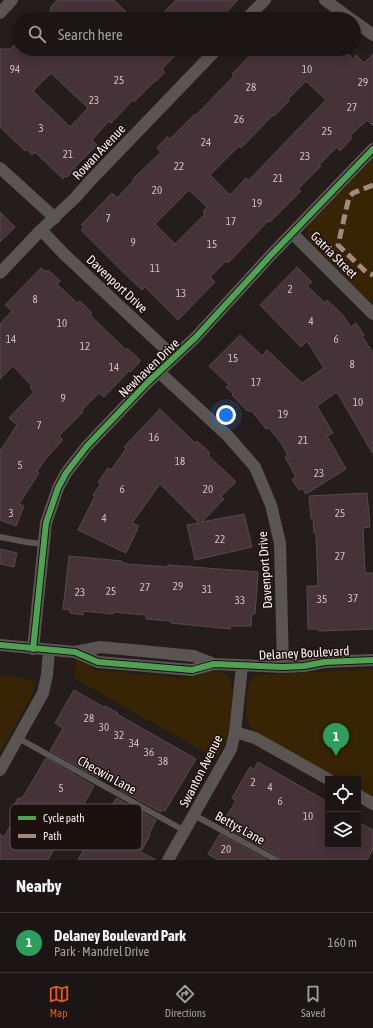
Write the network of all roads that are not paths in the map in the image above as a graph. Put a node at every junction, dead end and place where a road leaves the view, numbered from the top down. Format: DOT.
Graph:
graph roads {
  1 [pos="12,0"];
  2 [pos="265,0"];
  3 [pos="325,0"];
  4 [pos="253,12"];
  5 [pos="341,12"];
  6 [pos="0,13"];
  7 [pos="361,26"];
  8 [pos="373,35"];
  9 [pos="210,56"];
  10 [pos="373,149"];
  11 [pos="0,168"];
  12 [pos="54,218"];
  13 [pos="41,230"];
  14 [pos="292,233"];
  15 [pos="0,273"];
  16 [pos="373,314"];
  17 [pos="174,357"];
  18 [pos="159,372"];
  19 [pos="0,537"];
  20 [pos="43,544"];
  21 [pos="0,645"];
  22 [pos="33,649"];
  23 [pos="49,650"];
  24 [pos="373,660"];
  25 [pos="242,666"];
  26 [pos="283,667"];
  27 [pos="236,732"];
  28 [pos="18,738"];
  29 [pos="0,770"];
  30 [pos="325,777"];
  31 [pos="361,797"];
  32 [pos="137,804"];
  33 [pos="373,804"];
  34 [pos="142,807"];
  35 [pos="194,815"];
  36 [pos="185,831"];
  37 [pos="168,860"];
  38 [pos="276,860"];
  1 -- 6 [label="street"];
  2 -- 4 [label="street"];
  3 -- 5 [label="street"];
  7 -- 8 [label="street"];
  9 -- 12 [label="street, Rowan Avenue"];
  10 -- 14 [label="street, Newhaven Drive"];
  11 -- 12 [label="street"];
  12 -- 13 [label="street, Rowan Avenue"];
  13 -- 15 [label="street, Rowan Avenue"];
  13 -- 17 [label="street, Davenport Drive"];
  14 -- 16 [label="street, Gatria Street"];
  14 -- 17 [label="street, Newhaven Drive"];
  17 -- 18 [label="street, Newhaven Drive"];
  18 -- 20 [label="street, Newhaven Drive"];
  18 -- 26 [label="street, Davenport Drive"];
  19 -- 20 [label="lane"];
  20 -- 22 [label="street, Newhaven Drive"];
  21 -- 22 [label="street, Delaney Boulevard"];
  22 -- 23 [label="street, Delaney Boulevard"];
  23 -- 25 [label="street, Delaney Boulevard"];
  23 -- 28 [label="street"];
  24 -- 26 [label="street, Delaney Boulevard"];
  25 -- 26 [label="street, Delaney Boulevard"];
  25 -- 27 [label="street, Swanton Avenue"];
  27 -- 30 [label="street"];
  27 -- 35 [label="street, Swanton Avenue"];
  28 -- 29 [label="street"];
  28 -- 32 [label="lane, Checwin Lane"];
  31 -- 33 [label="street"];
  34 -- 36 [label="lane, Checwin Lane"];
  35 -- 36 [label="street, Swanton Avenue"];
  35 -- 38 [label="lane, Bettys Lane"];
  36 -- 37 [label="street, Swanton Avenue"];
}
